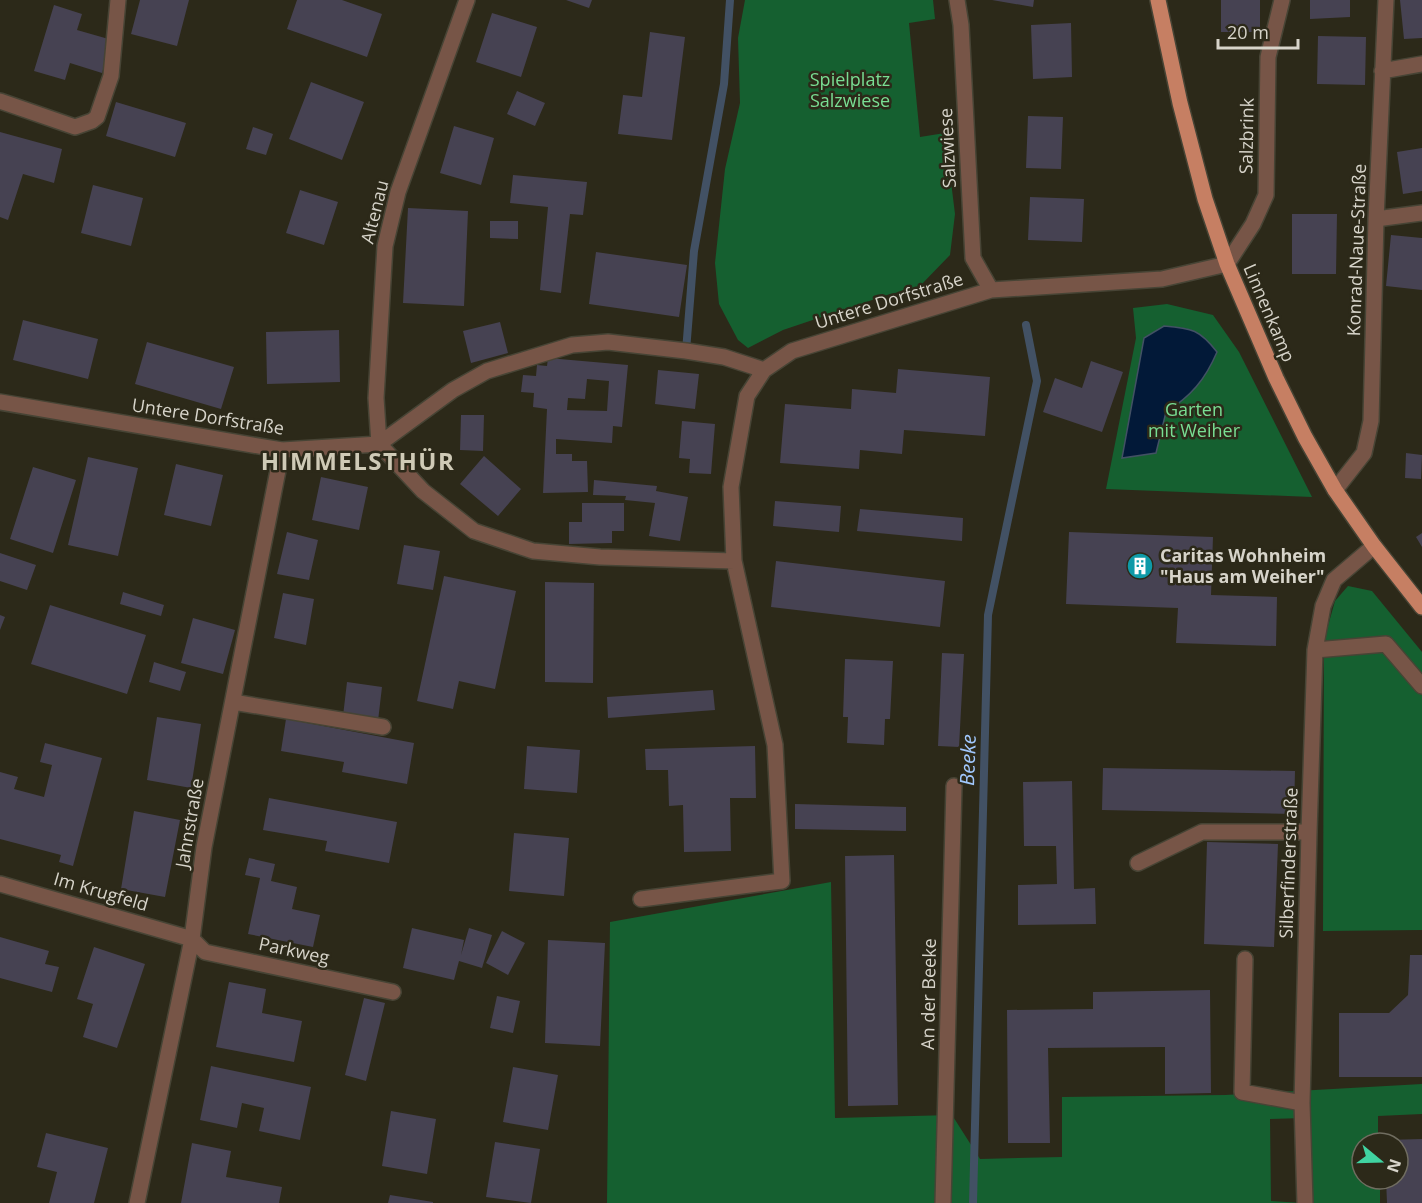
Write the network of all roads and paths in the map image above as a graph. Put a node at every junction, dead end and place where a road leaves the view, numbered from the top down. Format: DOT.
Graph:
graph roads {
  1 [pos="118,0"];
  2 [pos="467,0"];
  3 [pos="957,0"];
  4 [pos="1158,0"];
  5 [pos="1282,0"];
  6 [pos="1386,0"];
  7 [pos="1422,64"];
  8 [pos="1382,71"];
  9 [pos="0,101"];
  10 [pos="1422,213"];
  11 [pos="1376,219"];
  12 [pos="1227,264"];
  13 [pos="991,290"];
  14 [pos="764,370"];
  15 [pos="0,402"];
  16 [pos="380,444"];
  17 [pos="282,450"];
  18 [pos="1335,490"];
  19 [pos="1374,546"];
  20 [pos="734,561"];
  21 [pos="1422,607"];
  22 [pos="1316,650"];
  23 [pos="1422,686"];
  24 [pos="233,702"];
  25 [pos="383,727"];
  26 [pos="954,786"];
  27 [pos="1309,832"];
  28 [pos="1138,863"];
  29 [pos="0,884"];
  30 [pos="641,900"];
  31 [pos="192,939"];
  32 [pos="1245,959"];
  33 [pos="393,992"];
  34 [pos="1302,1103"];
  35 [pos="137,1203"];
  36 [pos="943,1203"];
  37 [pos="1305,1203"];
  1 -- 9 [label="street"];
  2 -- 16 [label="street, Altenau"];
  3 -- 13 [label="street, Salzwiese"];
  4 -- 12 [label="main road, Linnenkamp"];
  5 -- 12 [label="street, Salzbrink"];
  6 -- 8 [label="street, Konrad-Naue-Straße"];
  7 -- 8 [label="street"];
  8 -- 11 [label="street, Konrad-Naue-Straße"];
  10 -- 11 [label="street"];
  11 -- 18 [label="street, Konrad-Naue-Straße"];
  12 -- 13 [label="street, Untere Dorfstraße"];
  12 -- 18 [label="main road, Linnenkamp"];
  13 -- 14 [label="street, Untere Dorfstraße"];
  14 -- 16 [label="street"];
  14 -- 20 [label="street, Untere Dorfstraße"];
  15 -- 17 [label="street, Untere Dorfstraße"];
  16 -- 17 [label="street, Untere Dorfstraße"];
  16 -- 20 [label="street"];
  17 -- 24 [label="street, Jahnstraße"];
  18 -- 19 [label="main road, Linnenkamp"];
  19 -- 21 [label="main road, Linnenkamp"];
  19 -- 22 [label="street, Silberfinderstraße"];
  20 -- 30 [label="street, Untere Dorfstraße"];
  22 -- 23 [label="street"];
  22 -- 27 [label="street, Silberfinderstraße"];
  24 -- 25 [label="street"];
  24 -- 31 [label="street, Jahnstraße"];
  26 -- 36 [label="street, An der Beeke"];
  27 -- 28 [label="street"];
  27 -- 34 [label="street, Silberfinderstraße"];
  29 -- 31 [label="street, Im Krugfeld"];
  31 -- 33 [label="street, Parkweg"];
  31 -- 35 [label="street, Jahnstraße"];
  32 -- 34 [label="street"];
  34 -- 37 [label="street, Silberfinderstraße"];
}
